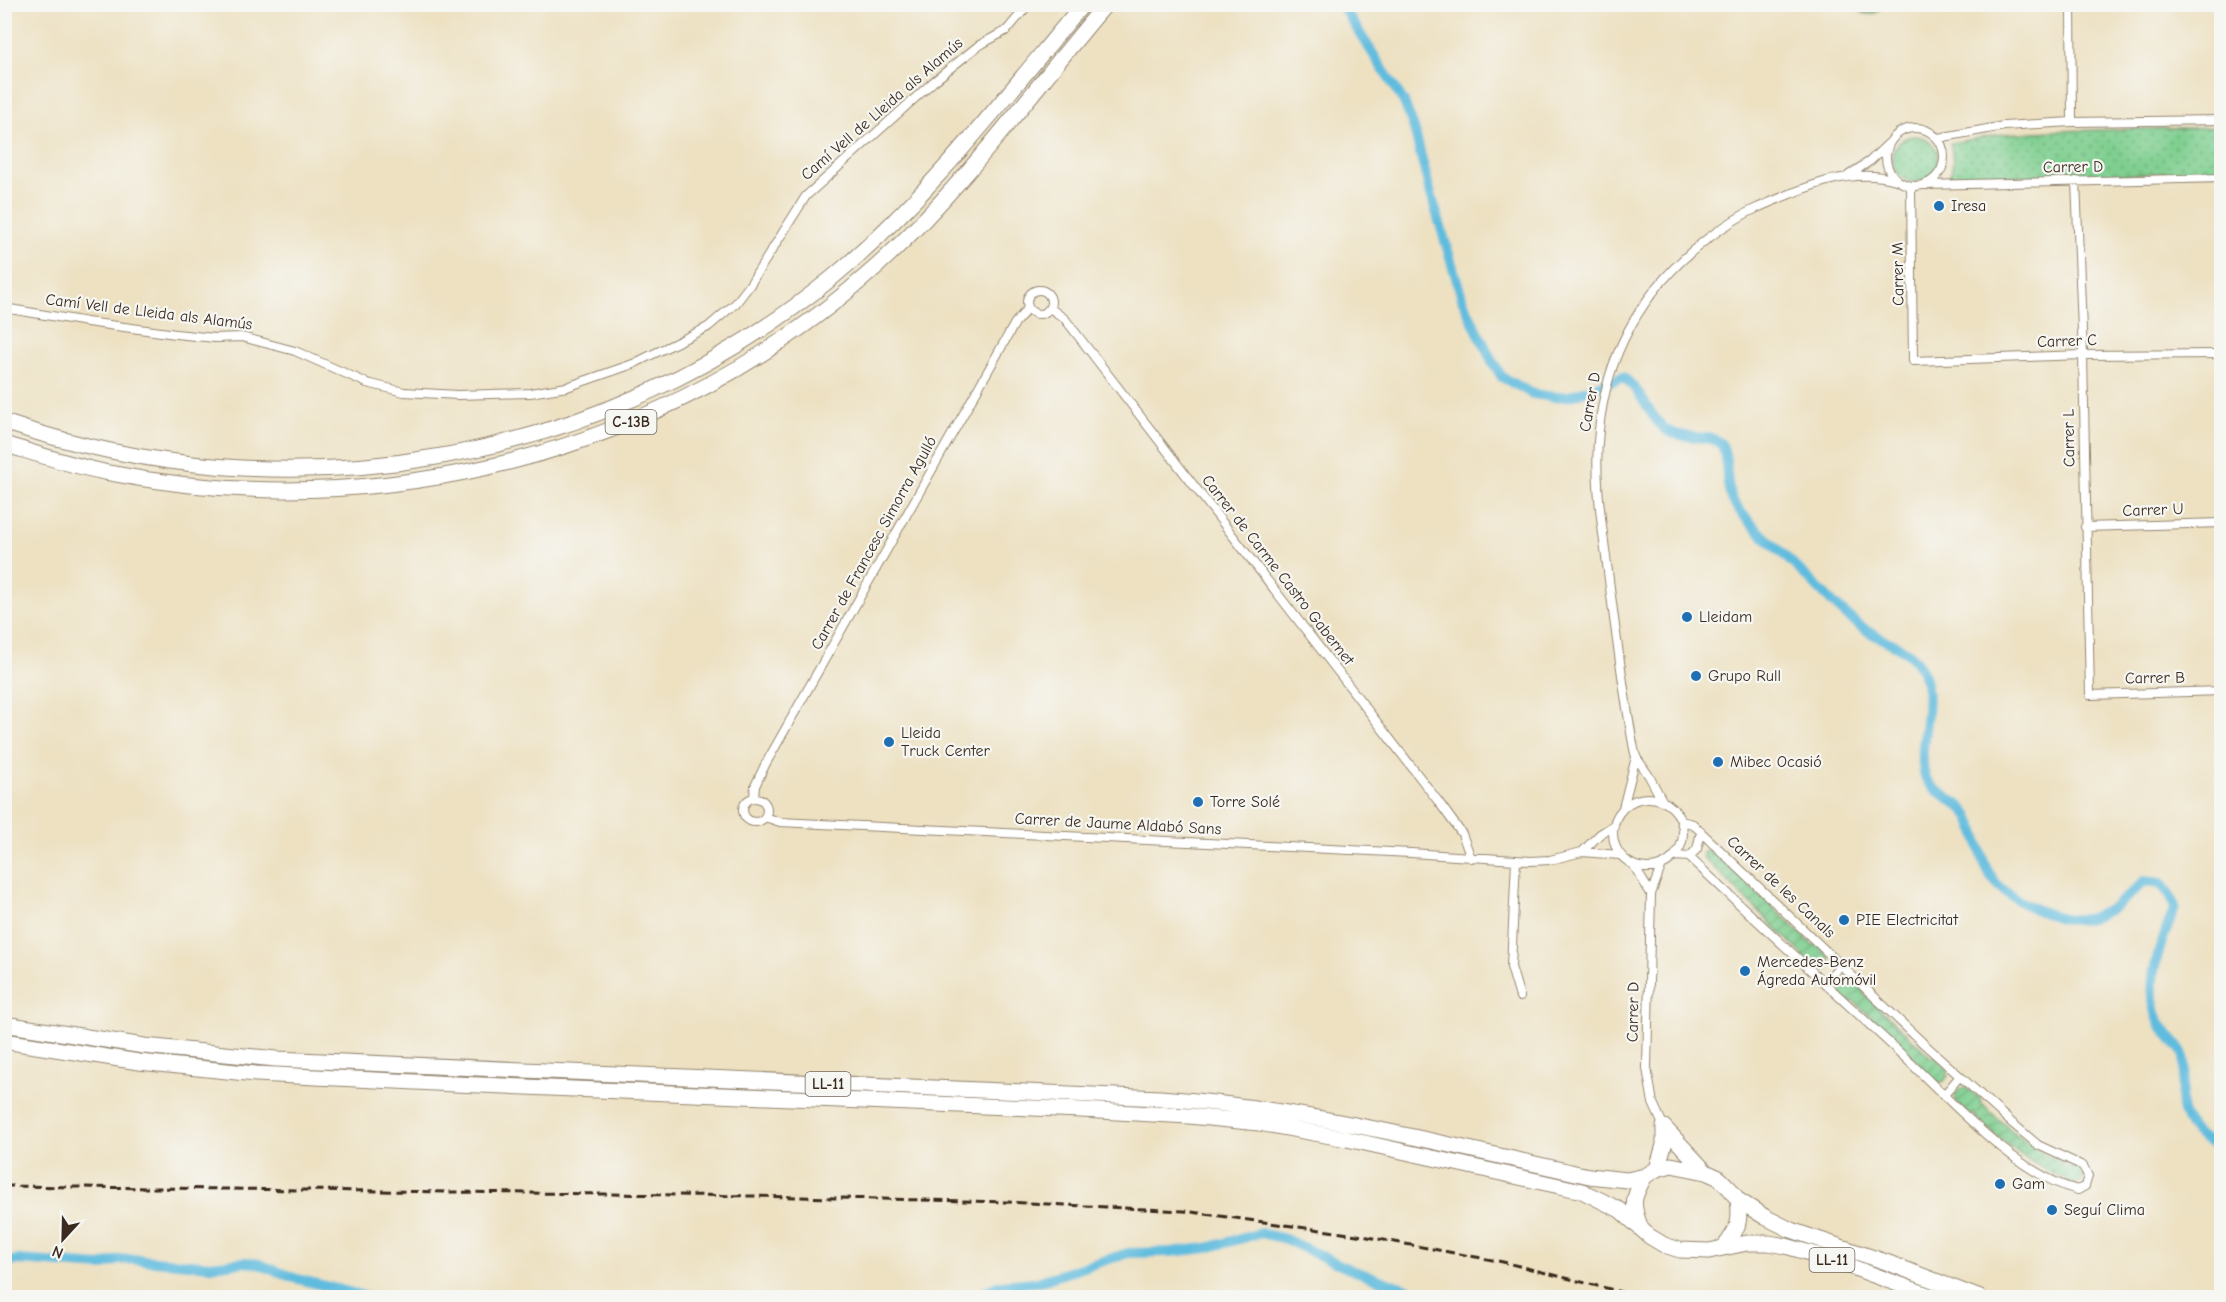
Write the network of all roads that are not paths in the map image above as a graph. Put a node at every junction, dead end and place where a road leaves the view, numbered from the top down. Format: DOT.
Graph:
graph roads {
  1 [pos="1029,4"];
  2 [pos="1083,4"];
  3 [pos="1106,4"];
  4 [pos="2071,4"];
  5 [pos="2222,120"];
  6 [pos="2072,122"];
  7 [pos="1938,138"];
  8 [pos="1889,144"];
  9 [pos="1848,176"];
  10 [pos="2222,178"];
  11 [pos="1896,180"];
  12 [pos="2076,181"];
  13 [pos="1925,185"];
  14 [pos="1911,187"];
  15 [pos="4,308"];
  16 [pos="1028,308"];
  17 [pos="1050,308"];
  18 [pos="2222,354"];
  19 [pos="2083,355"];
  20 [pos="1914,361"];
  21 [pos="4,422"];
  22 [pos="4,444"];
  23 [pos="2222,524"];
  24 [pos="2085,527"];
  25 [pos="2222,691"];
  26 [pos="2090,694"];
  27 [pos="1636,757"];
  28 [pos="754,797"];
  29 [pos="1664,802"];
  30 [pos="1623,808"];
  31 [pos="765,817"];
  32 [pos="1682,821"];
  33 [pos="1614,825"];
  34 [pos="1701,832"];
  35 [pos="1582,852"];
  36 [pos="1620,855"];
  37 [pos="1675,856"];
  38 [pos="1689,857"];
  39 [pos="1471,858"];
  40 [pos="1516,860"];
  41 [pos="1634,866"];
  42 [pos="1660,867"];
  43 [pos="1651,894"];
  44 [pos="1841,964"];
  45 [pos="1825,983"];
  46 [pos="1520,997"];
  47 [pos="4,1024"];
  48 [pos="4,1041"];
  49 [pos="1960,1076"];
  50 [pos="1944,1095"];
  51 [pos="1664,1127"];
  52 [pos="1706,1172"];
  53 [pos="1651,1173"];
  54 [pos="1738,1200"];
  55 [pos="1640,1227"];
  56 [pos="1725,1246"];
  57 [pos="1936,1298"];
  58 [pos="1980,1298"];
  1 -- 15 [label="street, Camí Vell de Lleida als Alamús"];
  2 -- 21 [label="highway, C-13B"];
  3 -- 22 [label="highway, C-13B"];
  4 -- 6 [label="street"];
  5 -- 6 [label="street"];
  6 -- 7 [label="street"];
  7 -- 8 [label="street"];
  7 -- 13 [label="street"];
  8 -- 9 [label="street, Carrer D"];
  8 -- 11 [label="street"];
  9 -- 11 [label="street, Carrer D"];
  9 -- 27 [label="street, Carrer D"];
  10 -- 12 [label="street, Carrer D"];
  11 -- 14 [label="street"];
  12 -- 13 [label="street, Carrer D"];
  12 -- 19 [label="street, Carrer L"];
  13 -- 14 [label="street"];
  14 -- 20 [label="street, Carrer M"];
  16 -- 17 [label="street"];
  16 -- 17 [label="street"];
  16 -- 28 [label="street, Carrer de Francesc Simorra Agulló"];
  17 -- 39 [label="street, Carrer de Carme Castro Gabernet"];
  18 -- 19 [label="street, Carrer C"];
  19 -- 20 [label="street, Carrer C"];
  19 -- 24 [label="street, Carrer L"];
  23 -- 24 [label="street, Carrer U"];
  24 -- 26 [label="street, Carrer L"];
  25 -- 26 [label="street, Carrer B"];
  27 -- 29 [label="street, Carrer D"];
  27 -- 30 [label="street, Carrer D"];
  28 -- 31 [label="street"];
  28 -- 31 [label="street"];
  29 -- 30 [label="street"];
  29 -- 32 [label="street"];
  30 -- 33 [label="street"];
  31 -- 39 [label="street, Carrer de Jaume Aldabó Sans"];
  32 -- 34 [label="street, Carrer de les Canals"];
  32 -- 37 [label="street"];
  33 -- 35 [label="street"];
  33 -- 36 [label="street"];
  34 -- 38 [label="street, Carrer de les Canals"];
  34 -- 44 [label="street, Carrer de les Canals"];
  35 -- 36 [label="street"];
  35 -- 40 [label="street, Carrer de Jaume Aldabó Sans"];
  36 -- 41 [label="street"];
  37 -- 38 [label="street"];
  37 -- 42 [label="street"];
  38 -- 45 [label="street, Carrer de les Canals"];
  39 -- 40 [label="street, Carrer de Jaume Aldabó Sans"];
  40 -- 46 [label="street"];
  41 -- 42 [label="street"];
  41 -- 43 [label="street"];
  42 -- 43 [label="street, Carrer D"];
  43 -- 51 [label="street, Carrer D"];
  44 -- 45 [label="street"];
  44 -- 49 [label="street, Carrer de les Canals"];
  45 -- 50 [label="street, Carrer de les Canals"];
  47 -- 53 [label="highway, LL-11"];
  48 -- 55 [label="highway, LL-11"];
  49 -- 50 [label="street"];
  49 -- 50 [label="street, Carrer de les Canals"];
  51 -- 52 [label="highway"];
  51 -- 53 [label="highway"];
  52 -- 53 [label="highway, LL-11"];
  52 -- 54 [label="highway, LL-11"];
  53 -- 55 [label="highway"];
  54 -- 56 [label="highway"];
  54 -- 58 [label="highway, LL-11"];
  55 -- 56 [label="highway, LL-11"];
  56 -- 57 [label="highway, LL-11"];
}
